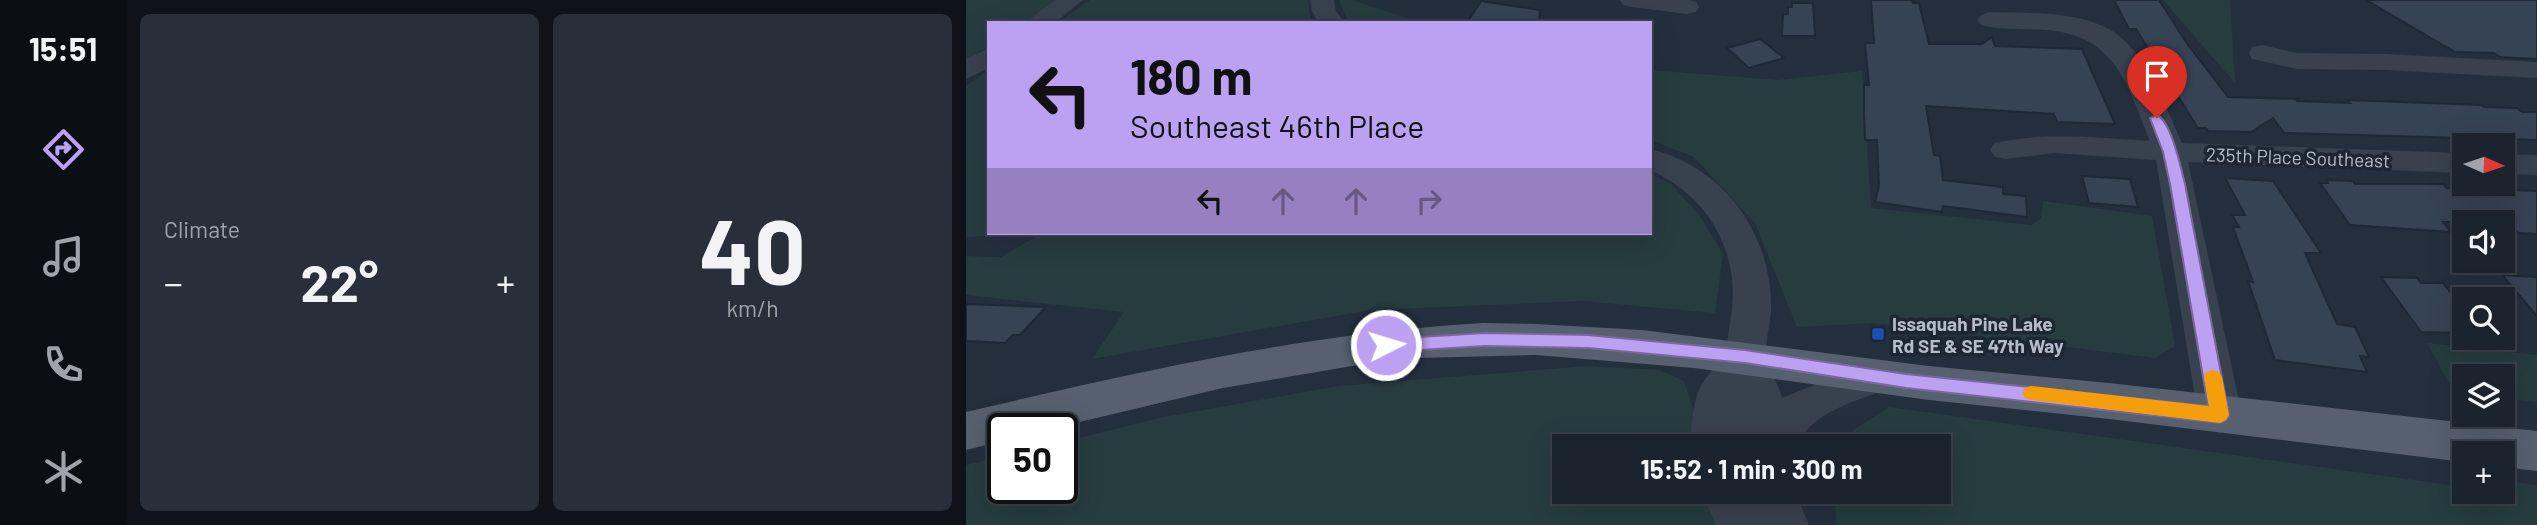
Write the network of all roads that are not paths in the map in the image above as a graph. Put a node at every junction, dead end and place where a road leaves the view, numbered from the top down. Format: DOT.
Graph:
graph roads {
  1 [pos="1071,0"];
  2 [pos="1322,0"];
  3 [pos="1632,0"];
  4 [pos="1687,7"];
  5 [pos="1990,20"];
  6 [pos="1040,21"];
  7 [pos="1331,21"];
  8 [pos="2262,53"];
  9 [pos="987,57"];
  10 [pos="2537,70"];
  11 [pos="966,71"];
  12 [pos="2006,150"];
  13 [pos="2170,152"];
  14 [pos="1652,159"];
  15 [pos="2452,163"];
  16 [pos="2515,164"];
  17 [pos="2537,165"];
  18 [pos="1745,357"];
  19 [pos="1874,377"];
  20 [pos="2220,415"];
  21 [pos="966,430"];
  22 [pos="1714,434"];
  23 [pos="1756,434"];
  24 [pos="1779,434"];
  25 [pos="2537,451"];
  1 -- 6 [label="street"];
  2 -- 7 [label="street"];
  3 -- 4 [label="street"];
  5 -- 13 [label="street"];
  8 -- 10 [label="street"];
  9 -- 11 [label="street"];
  12 -- 13 [label="street, 235th Place Southeast"];
  13 -- 15 [label="street, 235th Place Southeast"];
  13 -- 20 [label="street"];
  14 -- 18 [label="street"];
  16 -- 17 [label="street"];
  18 -- 19 [label="main road"];
  18 -- 21 [label="main road"];
  18 -- 22 [label="street"];
  18 -- 23 [label="street"];
  19 -- 20 [label="main road"];
  19 -- 24 [label="street"];
  20 -- 25 [label="main road"];
}
